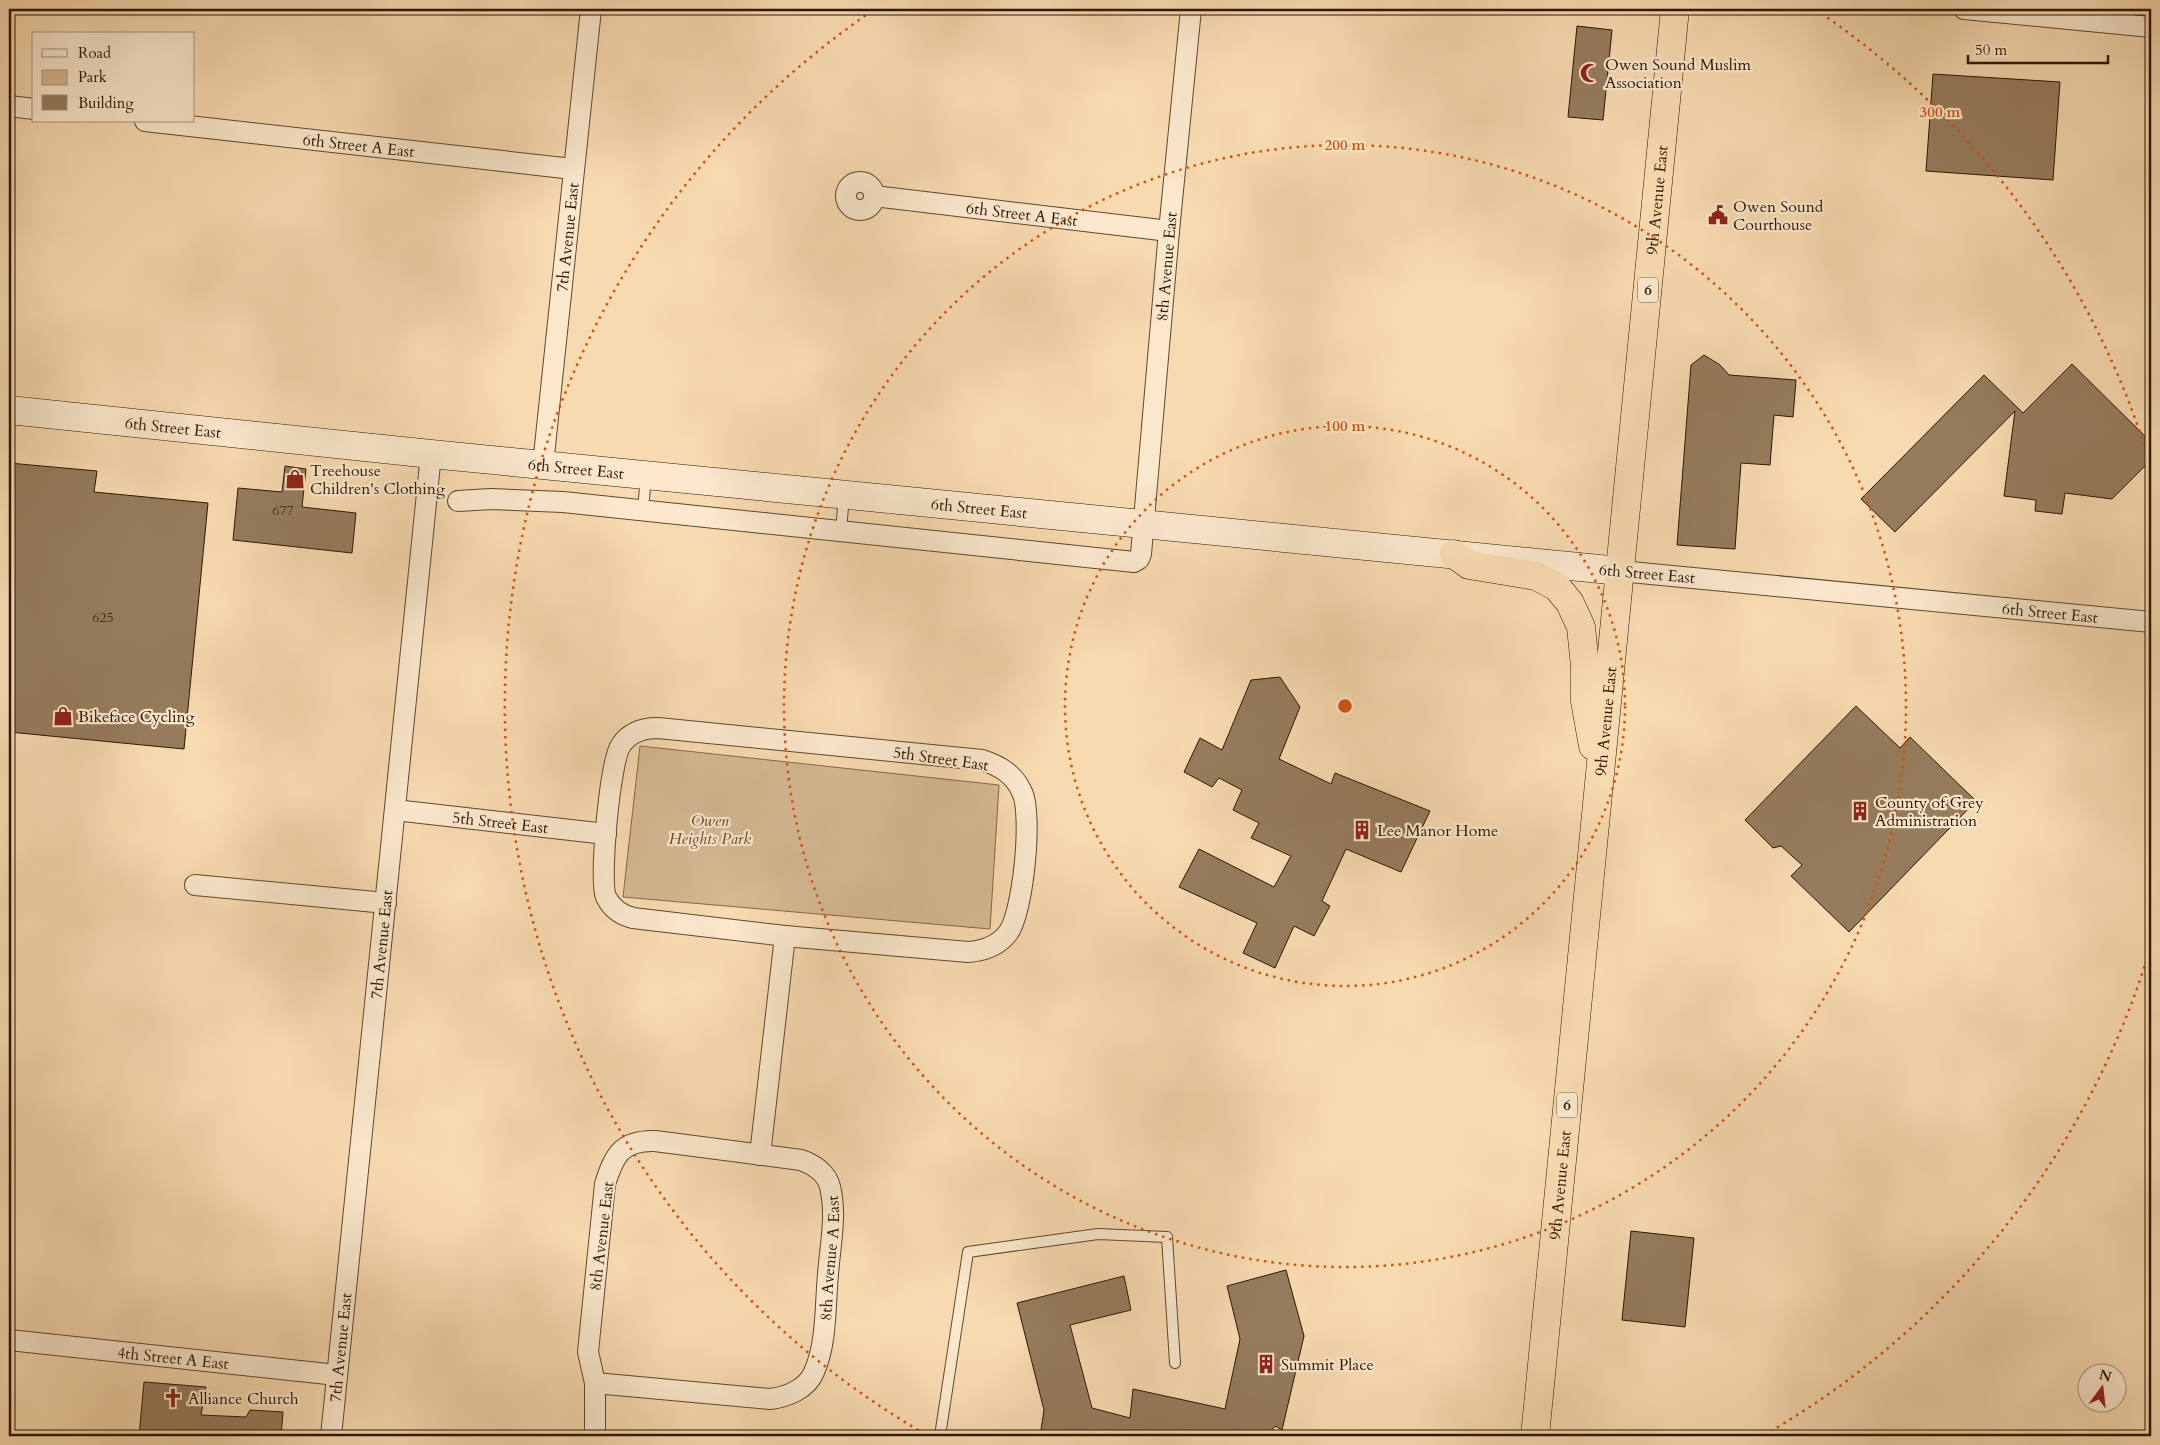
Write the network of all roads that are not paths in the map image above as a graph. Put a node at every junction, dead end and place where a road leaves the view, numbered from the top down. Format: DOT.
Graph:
graph roads {
  1 [pos="591,9"];
  2 [pos="1191,9"];
  3 [pos="1675,9"];
  4 [pos="1964,9"];
  5 [pos="2151,28"];
  6 [pos="9,106"];
  7 [pos="32,109"];
  8 [pos="154,122"];
  9 [pos="573,169"];
  10 [pos="874,196"];
  11 [pos="1168,231"];
  12 [pos="9,410"];
  13 [pos="431,454"];
  14 [pos="543,465"];
  15 [pos="646,475"];
  16 [pos="844,495"];
  17 [pos="458,501"];
  18 [pos="643,510"];
  19 [pos="1143,524"];
  20 [pos="841,531"];
  21 [pos="1454,554"];
  22 [pos="1620,570"];
  23 [pos="2151,622"];
  24 [pos="1598,774"];
  25 [pos="395,810"];
  26 [pos="606,834"];
  27 [pos="196,884"];
  28 [pos="386,903"];
  29 [pos="785,936"];
  30 [pos="760,1155"];
  31 [pos="9,1340"];
  32 [pos="1175,1363"];
  33 [pos="337,1375"];
  34 [pos="595,1383"];
  35 [pos="331,1436"];
  36 [pos="595,1436"];
  37 [pos="940,1436"];
  38 [pos="1535,1436"];
  1 -- 9 [label="street, 7th Avenue East"];
  2 -- 11 [label="street, 8th Avenue East"];
  3 -- 22 [label="highway, 9th Avenue East / 6"];
  4 -- 5 [label="street"];
  6 -- 7 [label="street"];
  8 -- 9 [label="street, 6th Street A East"];
  9 -- 14 [label="street, 7th Avenue East"];
  10 -- 11 [label="street, 6th Street A East"];
  11 -- 19 [label="street, 8th Avenue East"];
  12 -- 13 [label="main road, 6th Street East"];
  13 -- 14 [label="main road, 6th Street East"];
  13 -- 25 [label="street, 7th Avenue East"];
  14 -- 15 [label="main road, 6th Street East"];
  15 -- 16 [label="main road, 6th Street East"];
  15 -- 18 [label="lane"];
  16 -- 19 [label="main road, 6th Street East"];
  16 -- 20 [label="lane"];
  17 -- 18 [label="street"];
  18 -- 20 [label="street"];
  19 -- 20 [label="street"];
  19 -- 21 [label="main road, 6th Street East"];
  21 -- 22 [label="main road, 6th Street East"];
  21 -- 24 [label="highway"];
  22 -- 23 [label="street, 6th Street East"];
  22 -- 24 [label="highway, 9th Avenue East / 6"];
  24 -- 38 [label="highway, 9th Avenue East / 6"];
  25 -- 26 [label="street, 5th Street East"];
  25 -- 28 [label="street, 7th Avenue East"];
  26 -- 29 [label="street, 5th Street East"];
  26 -- 29 [label="street, 5th Street East"];
  27 -- 28 [label="street"];
  28 -- 33 [label="street, 7th Avenue East"];
  29 -- 30 [label="street"];
  30 -- 34 [label="street, 8th Avenue East"];
  30 -- 34 [label="street, 8th Avenue A East"];
  31 -- 33 [label="street, 4th Street A East"];
  32 -- 37 [label="lane"];
  33 -- 35 [label="street, 7th Avenue East"];
  34 -- 36 [label="street, 8th Avenue East"];
}
